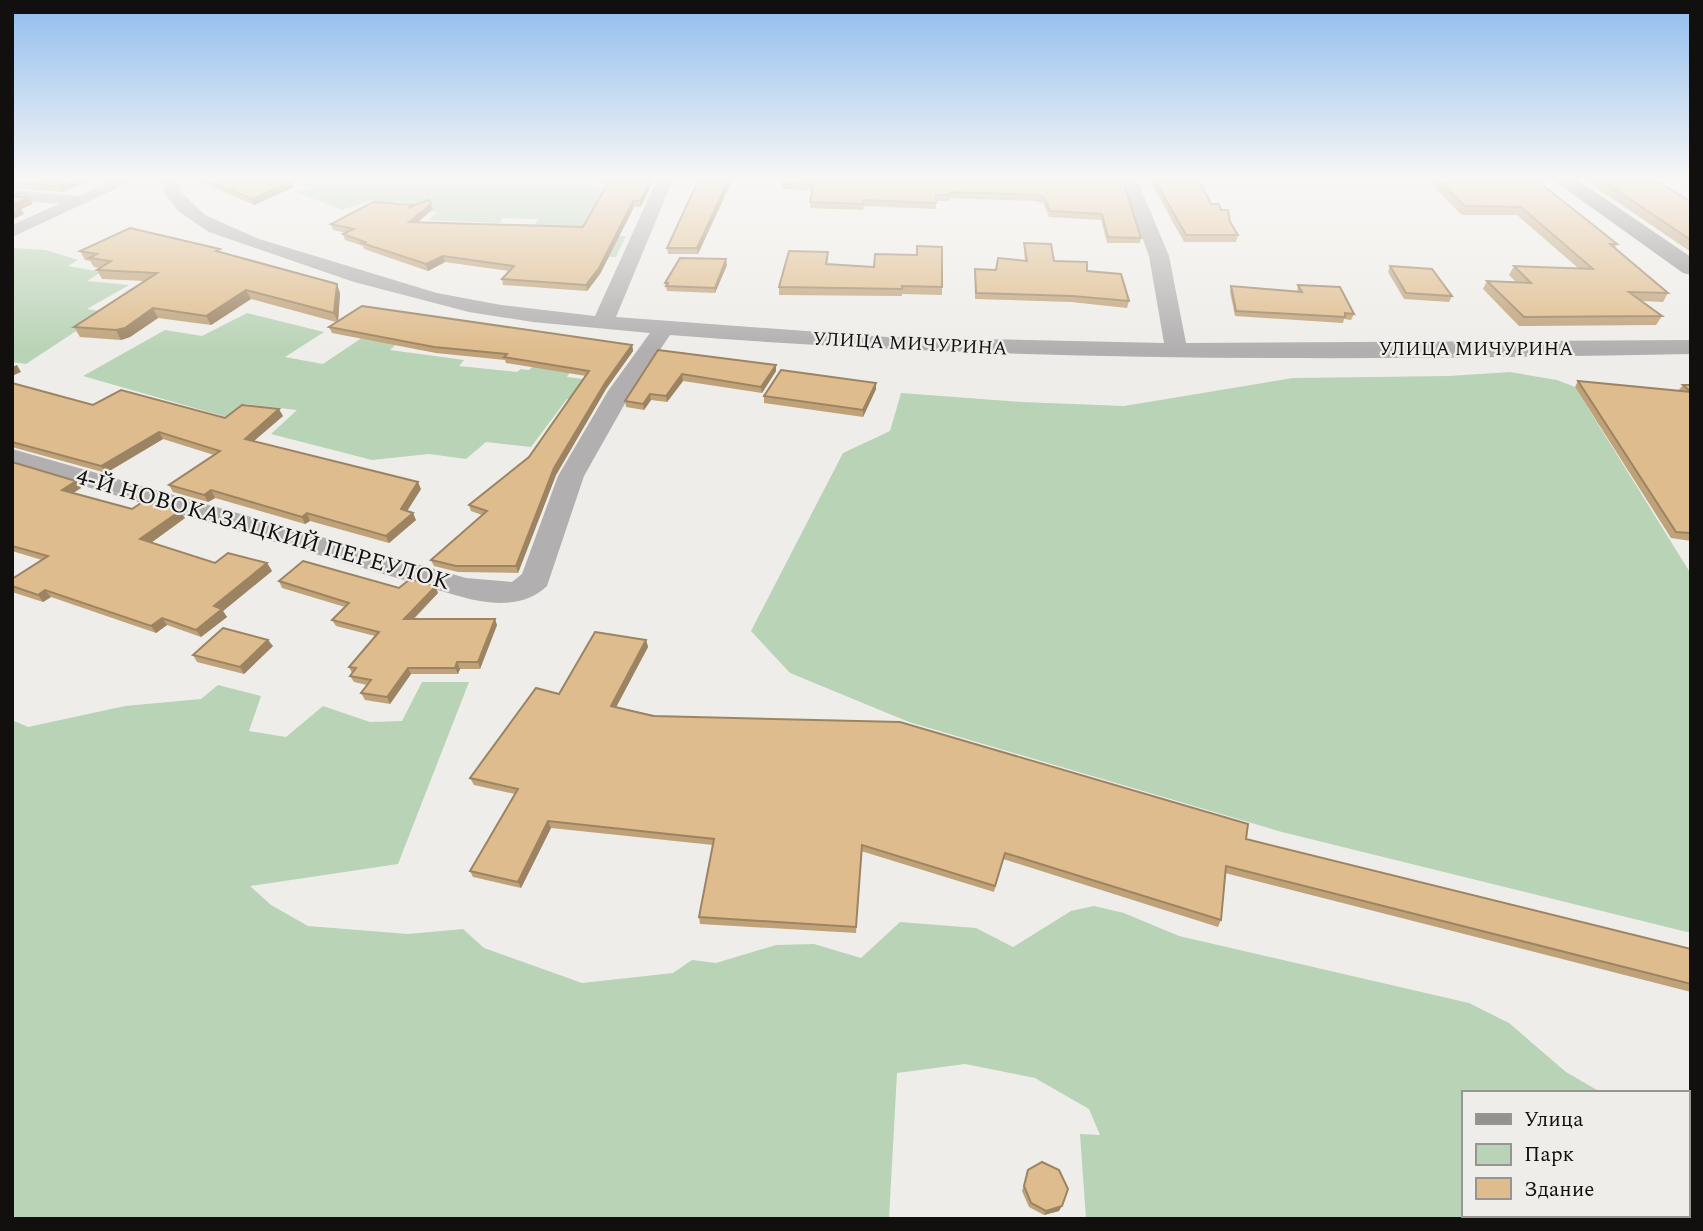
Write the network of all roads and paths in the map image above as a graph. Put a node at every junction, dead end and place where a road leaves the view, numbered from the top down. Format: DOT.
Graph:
graph roads {
  1 [pos="232,234"];
  2 [pos="641,234"];
  3 [pos="1151,234"];
  4 [pos="1642,234"];
  5 [pos="1691,268"];
  6 [pos="603,322"];
  7 [pos="664,328"];
  8 [pos="1691,346"];
  9 [pos="1176,350"];
  10 [pos="12,457"];
  1 -- 6 [label="street, УЛИЦА МИЧУРИНА"];
  2 -- 6 [label="street"];
  3 -- 9 [label="street"];
  4 -- 5 [label="street"];
  6 -- 7 [label="street, УЛИЦА МИЧУРИНА"];
  7 -- 9 [label="street, УЛИЦА МИЧУРИНА"];
  7 -- 10 [label="street, 4-Й НОВОКАЗАЦКИЙ ПЕРЕУЛОК"];
  8 -- 9 [label="street, УЛИЦА МИЧУРИНА"];
}
